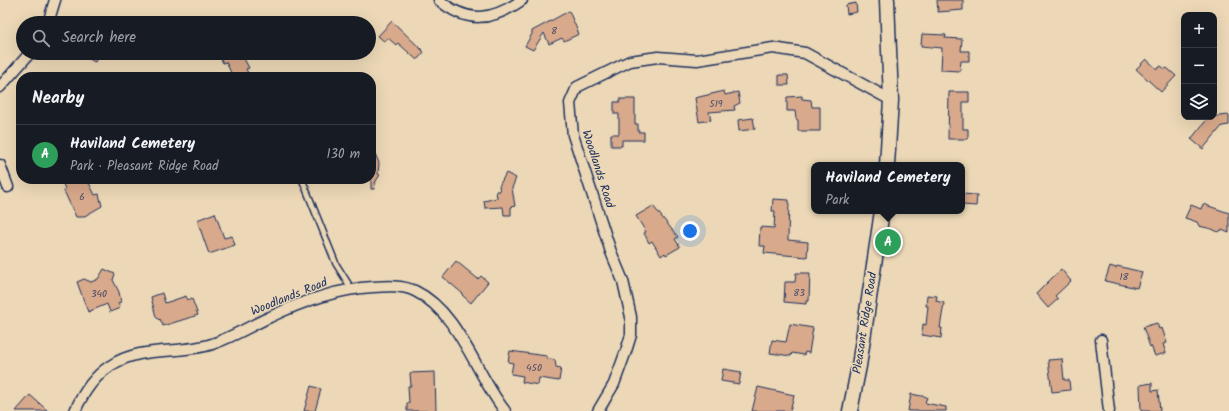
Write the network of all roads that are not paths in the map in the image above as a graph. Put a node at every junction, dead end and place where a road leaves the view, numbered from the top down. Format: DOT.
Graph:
graph roads {
  1 [pos="55,0"];
  2 [pos="439,0"];
  3 [pos="522,0"];
  4 [pos="887,0"];
  5 [pos="50,16"];
  6 [pos="24,60"];
  7 [pos="0,86"];
  8 [pos="891,100"];
  9 [pos="887,162"];
  10 [pos="0,165"];
  11 [pos="304,184"];
  12 [pos="8,187"];
  13 [pos="882,214"];
  14 [pos="351,288"];
  15 [pos="1101,340"];
  16 [pos="75,411"];
  17 [pos="505,411"];
  18 [pos="594,411"];
  19 [pos="598,411"];
  20 [pos="850,411"];
  21 [pos="1109,411"];
  1 -- 5 [label="street"];
  2 -- 3 [label="street"];
  4 -- 8 [label="street"];
  6 -- 7 [label="street"];
  8 -- 9 [label="street"];
  8 -- 19 [label="street, Woodlands Road"];
  10 -- 12 [label="street"];
  11 -- 14 [label="lane"];
  13 -- 20 [label="street, Pleasant Ridge Road"];
  14 -- 16 [label="street, Woodlands Road"];
  14 -- 17 [label="street, Woodlands Road"];
  15 -- 21 [label="street"];
  18 -- 19 [label="street, Woodlands Road"];
}
